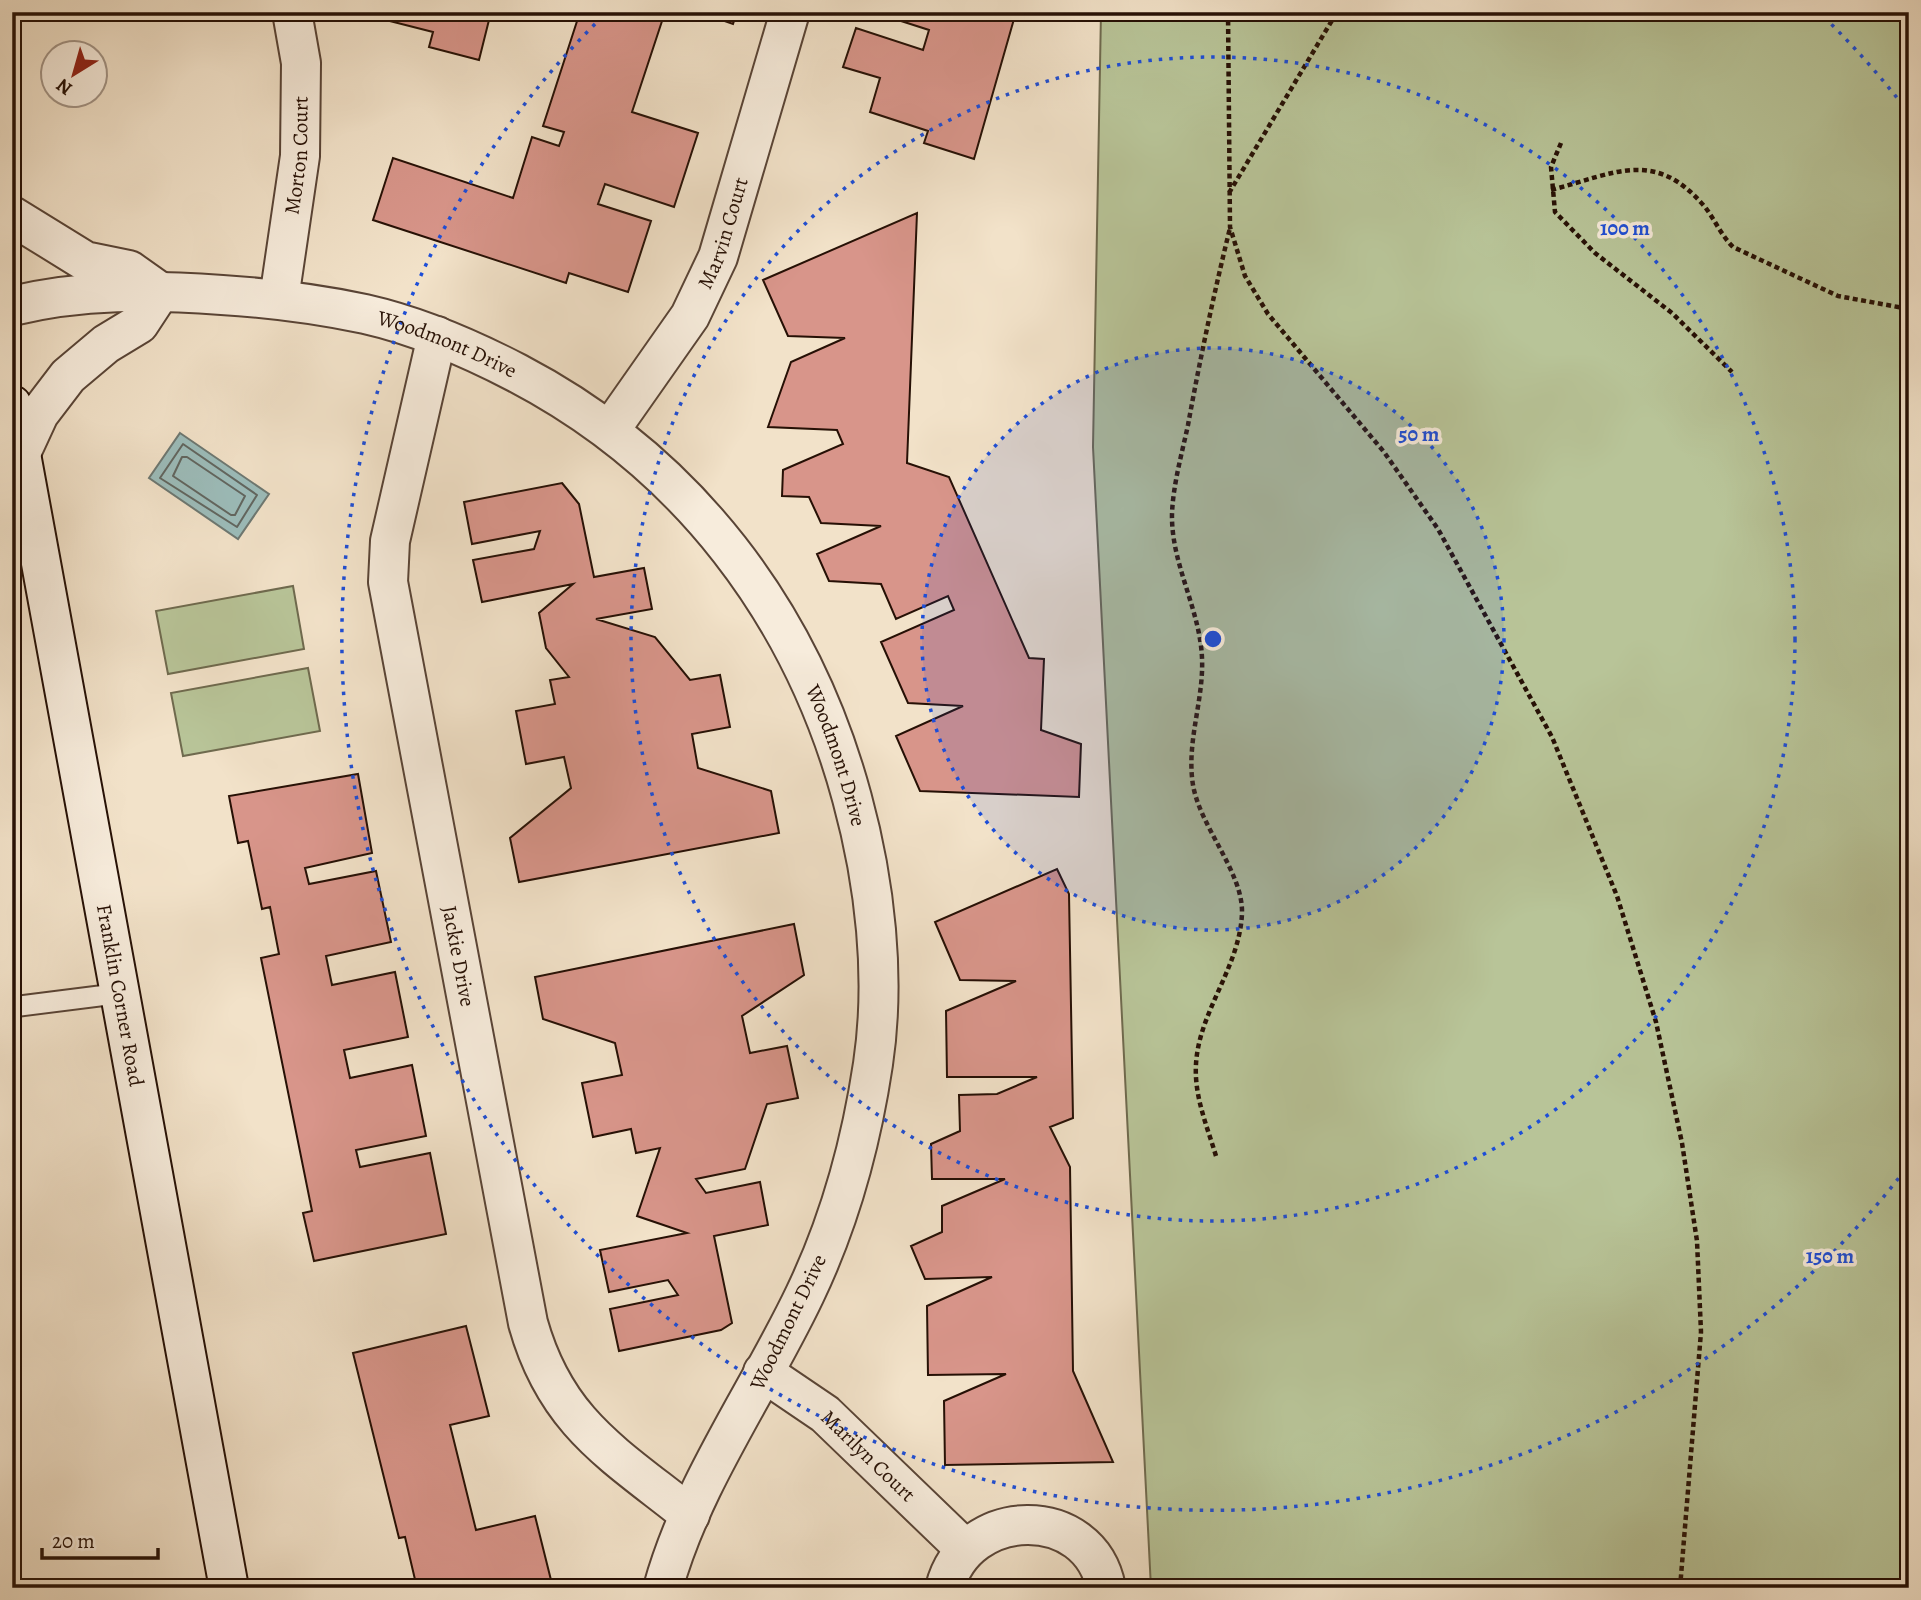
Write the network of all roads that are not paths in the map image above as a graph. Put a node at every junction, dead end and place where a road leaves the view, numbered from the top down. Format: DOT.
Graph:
graph roads {
  1 [pos="292,12"];
  2 [pos="790,12"];
  3 [pos="12,215"];
  4 [pos="160,292"];
  5 [pos="278,299"];
  6 [pos="12,306"];
  7 [pos="438,336"];
  8 [pos="12,405"];
  9 [pos="610,430"];
  10 [pos="21,453"];
  11 [pos="122,993"];
  12 [pos="12,1007"];
  13 [pos="763,1372"];
  14 [pos="690,1516"];
  15 [pos="965,1549"];
  16 [pos="229,1588"];
  17 [pos="663,1588"];
  18 [pos="945,1588"];
  19 [pos="1106,1588"];
  1 -- 5 [label="street, Morton Court"];
  2 -- 9 [label="street, Marvin Court"];
  3 -- 4 [label="street"];
  4 -- 5 [label="street, Woodmont Drive"];
  4 -- 6 [label="street, Woodmont Drive"];
  4 -- 10 [label="street"];
  5 -- 7 [label="street, Woodmont Drive"];
  7 -- 9 [label="street, Woodmont Drive"];
  7 -- 14 [label="street, Jackie Drive"];
  8 -- 10 [label="street, Franklin Corner Road"];
  9 -- 13 [label="street, Woodmont Drive"];
  10 -- 11 [label="street, Franklin Corner Road"];
  11 -- 12 [label="lane"];
  11 -- 16 [label="street, Franklin Corner Road"];
  13 -- 14 [label="street, Woodmont Drive"];
  13 -- 15 [label="street, Marilyn Court"];
  14 -- 17 [label="street, Woodmont Drive"];
  15 -- 18 [label="street"];
  15 -- 19 [label="street"];
}
